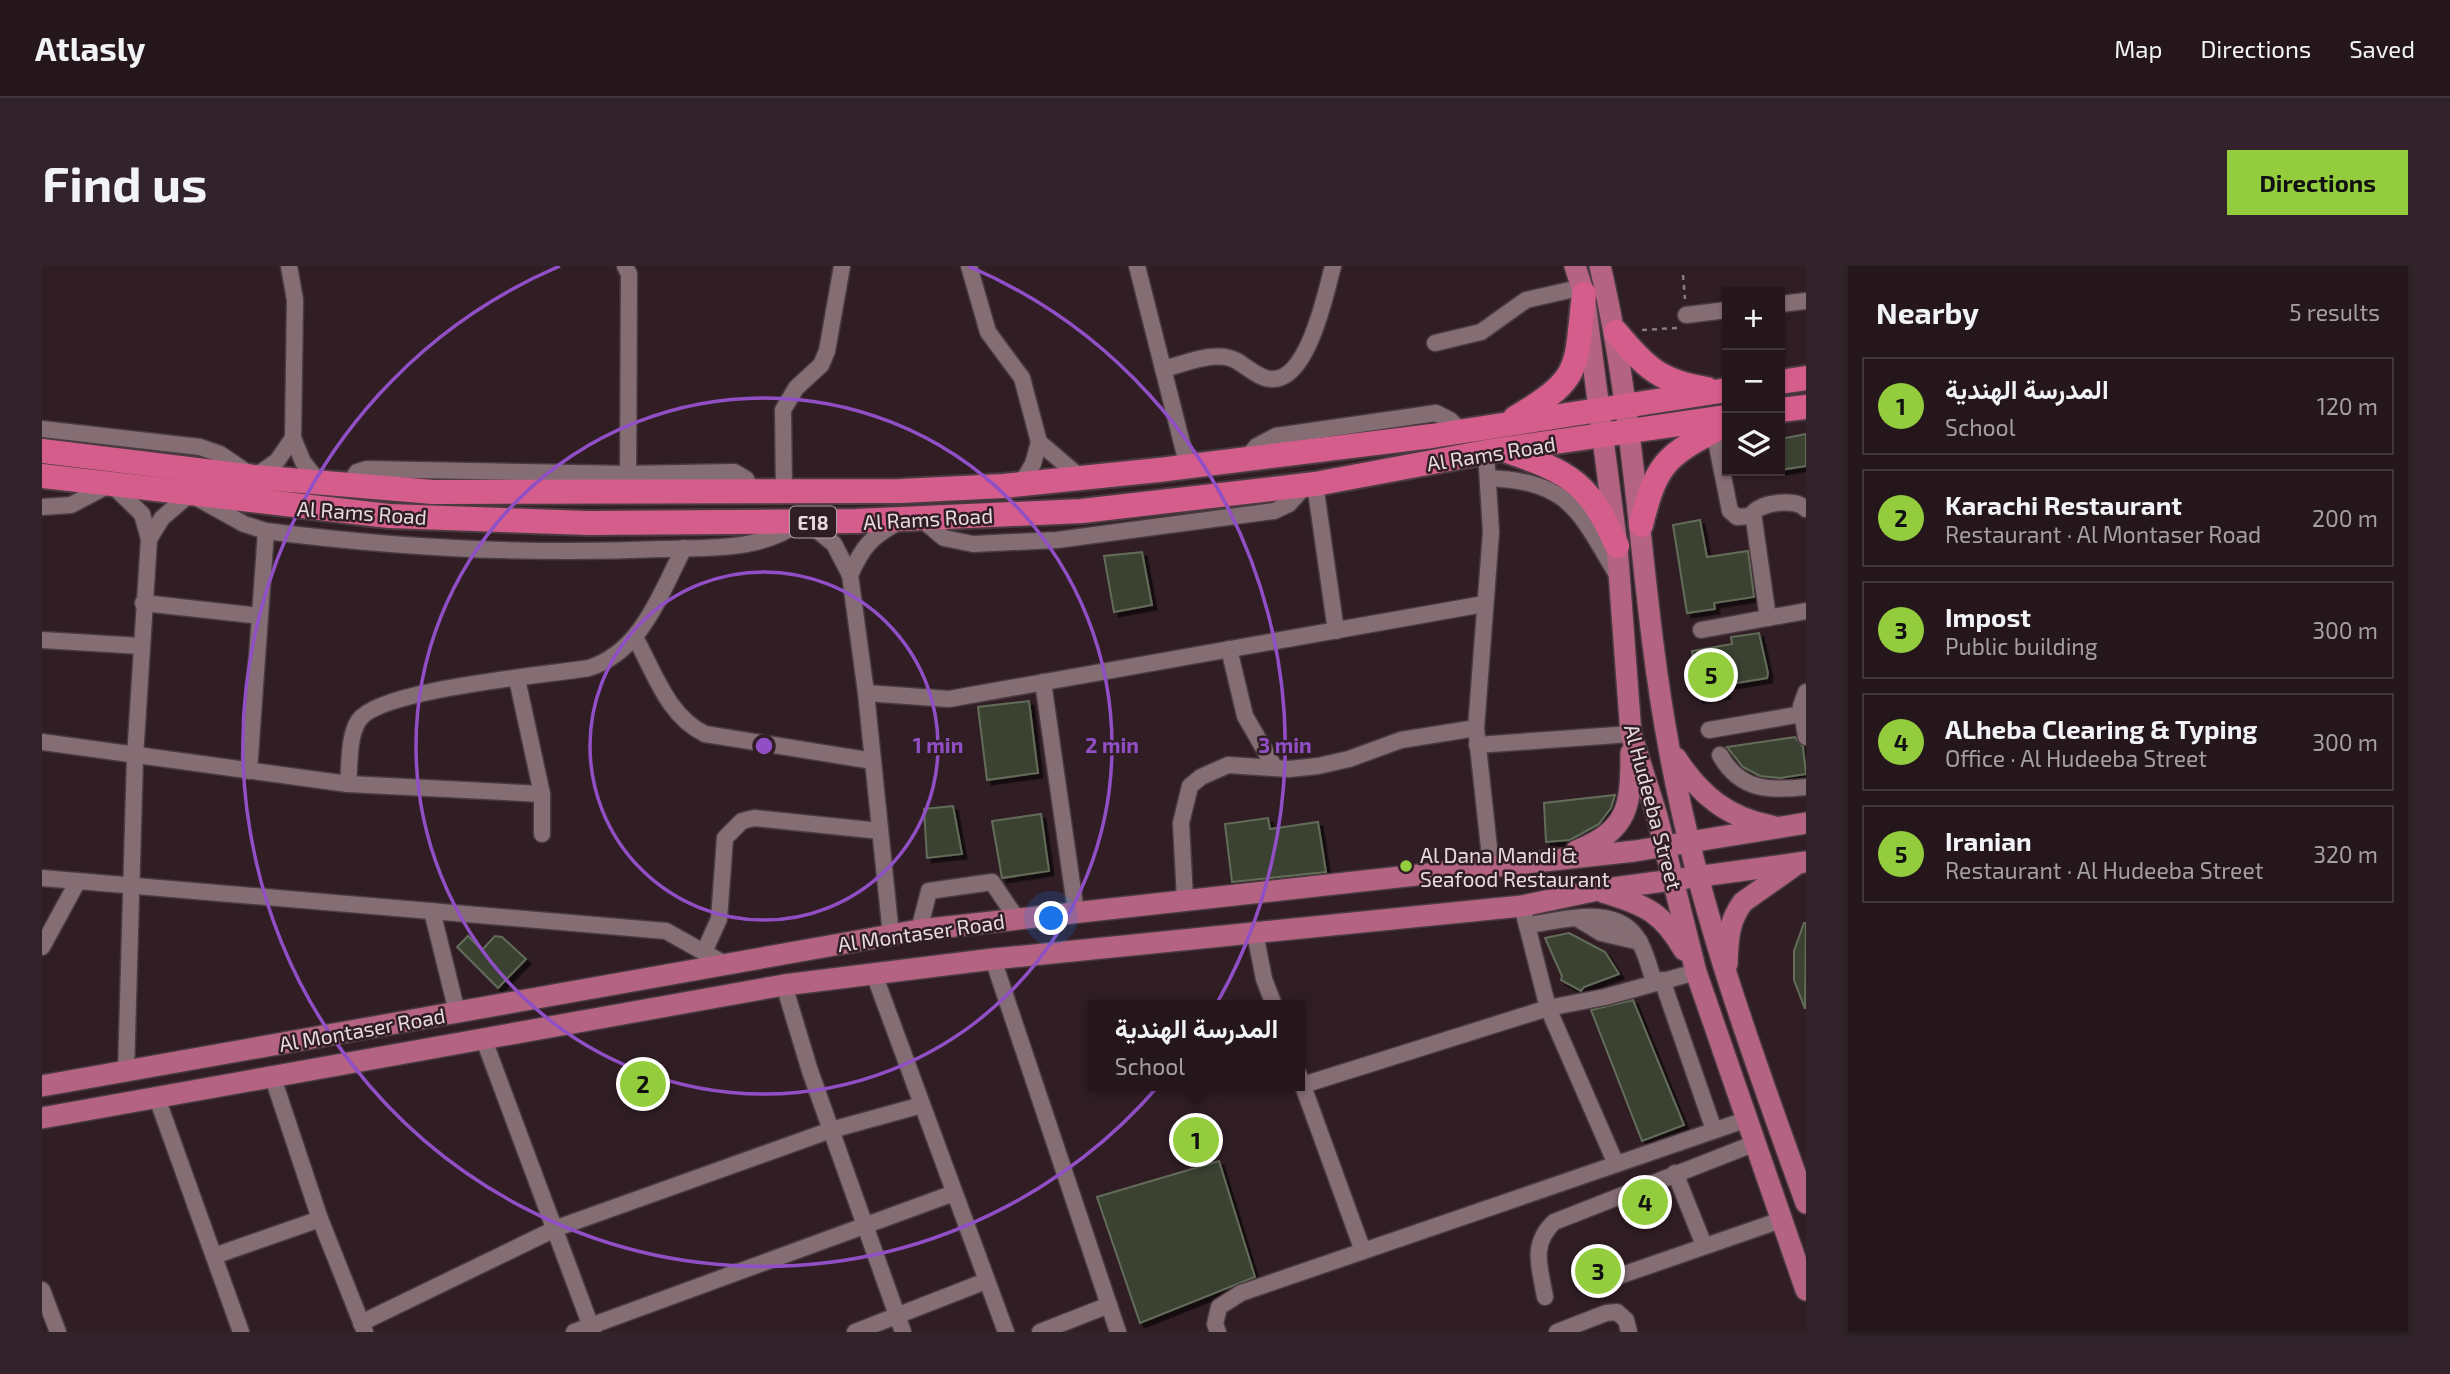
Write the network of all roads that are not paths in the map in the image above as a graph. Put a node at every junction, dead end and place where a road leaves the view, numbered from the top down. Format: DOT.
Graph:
graph roads {
  1 [pos="289,266"];
  2 [pos="625,266"];
  3 [pos="842,266"];
  4 [pos="970,266"];
  5 [pos="1137,266"];
  6 [pos="1333,266"];
  7 [pos="1575,266"];
  8 [pos="1600,266"];
  9 [pos="1583,291"];
  10 [pos="1806,301"];
  11 [pos="1785,303"];
  12 [pos="1722,311"];
  13 [pos="1686,315"];
  14 [pos="1616,332"];
  15 [pos="1435,343"];
  16 [pos="1163,369"];
  17 [pos="1806,378"];
  18 [pos="1785,381"];
  19 [pos="1722,390"];
  20 [pos="1722,391"];
  21 [pos="1806,407"];
  22 [pos="1785,409"];
  23 [pos="1630,419"];
  24 [pos="1507,423"];
  25 [pos="1600,423"];
  26 [pos="1722,424"];
  27 [pos="1722,425"];
  28 [pos="42,429"];
  29 [pos="293,438"];
  30 [pos="1040,442"];
  31 [pos="42,451"];
  32 [pos="1494,451"];
  33 [pos="1188,467"];
  34 [pos="42,476"];
  35 [pos="1726,476"];
  36 [pos="254,477"];
  37 [pos="1081,478"];
  38 [pos="1488,478"];
  39 [pos="320,483"];
  40 [pos="111,484"];
  41 [pos="628,484"];
  42 [pos="1021,484"];
  43 [pos="1311,484"];
  44 [pos="784,493"];
  45 [pos="190,494"];
  46 [pos="42,508"];
  47 [pos="1806,509"];
  48 [pos="1752,516"];
  49 [pos="913,518"];
  50 [pos="803,522"];
  51 [pos="1641,525"];
  52 [pos="267,531"];
  53 [pos="149,539"];
  54 [pos="1617,546"];
  55 [pos="684,548"];
  56 [pos="850,575"];
  57 [pos="1619,578"];
  58 [pos="143,603"];
  59 [pos="1484,604"];
  60 [pos="1806,611"];
  61 [pos="260,616"];
  62 [pos="1768,618"];
  63 [pos="1701,630"];
  64 [pos="1336,631"];
  65 [pos="636,639"];
  66 [pos="42,640"];
  67 [pos="141,646"];
  68 [pos="1229,649"];
  69 [pos="517,679"];
  70 [pos="1043,682"];
  71 [pos="1806,692"];
  72 [pos="866,693"];
  73 [pos="1802,714"];
  74 [pos="1709,730"];
  75 [pos="1631,734"];
  76 [pos="1477,736"];
  77 [pos="1806,737"];
  78 [pos="42,742"];
  79 [pos="1669,747"];
  80 [pos="1720,755"];
  81 [pos="135,757"];
  82 [pos="873,761"];
  83 [pos="1275,768"];
  84 [pos="249,771"];
  85 [pos="348,783"];
  86 [pos="1806,787"];
  87 [pos="542,794"];
  88 [pos="1806,823"];
  89 [pos="1784,828"];
  90 [pos="880,831"];
  91 [pos="542,834"];
  92 [pos="1689,843"];
  93 [pos="1665,847"];
  94 [pos="1557,859"];
  95 [pos="1802,863"];
  96 [pos="1491,866"];
  97 [pos="1697,876"];
  98 [pos="42,878"];
  99 [pos="1673,879"];
  100 [pos="78,881"];
  101 [pos="129,887"];
  102 [pos="1598,890"];
  103 [pos="1185,899"];
  104 [pos="432,911"];
  105 [pos="1076,912"];
  106 [pos="1524,916"];
  107 [pos="1017,919"];
  108 [pos="919,930"];
  109 [pos="1255,933"];
  110 [pos="891,935"];
  111 [pos="43,945"];
  112 [pos="705,950"];
  113 [pos="993,959"];
  114 [pos="723,963"];
  115 [pos="1696,972"];
  116 [pos="874,974"];
  117 [pos="1658,981"];
  118 [pos="1727,984"];
  119 [pos="784,985"];
  120 [pos="1272,1000"];
  121 [pos="1548,1008"];
  122 [pos="457,1012"];
  123 [pos="484,1040"];
  124 [pos="126,1072"];
  125 [pos="273,1078"];
  126 [pos="1305,1079"];
  127 [pos="42,1086"];
  128 [pos="1305,1091"];
  129 [pos="157,1098"];
  130 [pos="922,1105"];
  131 [pos="42,1118"];
  132 [pos="1745,1120"];
  133 [pos="831,1130"];
  134 [pos="1713,1130"];
  135 [pos="1753,1144"];
  136 [pos="1616,1164"];
  137 [pos="1675,1173"];
  138 [pos="954,1193"];
  139 [pos="1806,1203"];
  140 [pos="320,1219"];
  141 [pos="1781,1220"];
  142 [pos="867,1225"];
  143 [pos="557,1228"];
  144 [pos="1704,1245"];
  145 [pos="1363,1251"];
  146 [pos="214,1256"];
  147 [pos="1619,1276"];
  148 [pos="986,1281"];
  149 [pos="42,1290"];
  150 [pos="1806,1290"];
  151 [pos="1545,1297"];
  152 [pos="1109,1305"];
  153 [pos="897,1316"];
  154 [pos="363,1327"];
  155 [pos="592,1329"];
  156 [pos="58,1332"];
  157 [pos="242,1332"];
  158 [pos="574,1332"];
  159 [pos="855,1332"];
  160 [pos="903,1332"];
  161 [pos="1006,1332"];
  162 [pos="1040,1332"];
  163 [pos="1118,1332"];
  164 [pos="1218,1332"];
  165 [pos="1557,1332"];
  166 [pos="1629,1332"];
  1 -- 29 [label="street"];
  2 -- 41 [label="street"];
  3 -- 44 [label="street"];
  4 -- 30 [label="street"];
  5 -- 16 [label="street"];
  6 -- 16 [label="street"];
  7 -- 9 [label="main road, Al Hudeeba Street"];
  8 -- 14 [label="main road, Al Hudeeba Street"];
  9 -- 15 [label="street"];
  9 -- 24 [label="highway"];
  9 -- 25 [label="main road, Al Hudeeba Street"];
  10 -- 11 [label="street"];
  12 -- 13 [label="street"];
  14 -- 19 [label="highway"];
  14 -- 23 [label="main road, Al Hudeeba Street"];
  16 -- 33 [label="street"];
  17 -- 18 [label="highway"];
  20 -- 23 [label="highway, E18"];
  21 -- 22 [label="highway"];
  23 -- 25 [label="highway, E18"];
  23 -- 26 [label="highway, E18"];
  23 -- 51 [label="main road, Al Hudeeba Street"];
  24 -- 25 [label="highway, Al Rams Road / E18"];
  24 -- 33 [label="highway, Al Rams Road / E18"];
  25 -- 32 [label="highway, Al Rams Road / E18"];
  25 -- 54 [label="main road, Al Hudeeba Street"];
  27 -- 51 [label="highway"];
  28 -- 36 [label="street"];
  29 -- 36 [label="street"];
  29 -- 39 [label="street"];
  30 -- 37 [label="street"];
  30 -- 42 [label="street"];
  31 -- 36 [label="highway, Al Rams Road / E18"];
  32 -- 38 [label="street"];
  32 -- 43 [label="highway, Al Rams Road / E18"];
  32 -- 54 [label="highway"];
  33 -- 37 [label="highway, Al Rams Road / E18"];
  34 -- 40 [label="highway, Al Rams Road / E18"];
  35 -- 48 [label="street"];
  36 -- 39 [label="highway, Al Rams Road / E18"];
  37 -- 42 [label="highway, Al Rams Road / E18"];
  38 -- 57 [label="street"];
  38 -- 59 [label="street"];
  39 -- 41 [label="highway, Al Rams Road / E18"];
  40 -- 45 [label="highway, Al Rams Road / E18"];
  40 -- 46 [label="street"];
  40 -- 53 [label="street"];
  41 -- 44 [label="highway, Al Rams Road / E18"];
  42 -- 44 [label="highway, Al Rams Road / E18"];
  43 -- 49 [label="highway, Al Rams Road / E18"];
  43 -- 64 [label="street"];
  45 -- 50 [label="highway, Al Rams Road / E18"];
  45 -- 52 [label="street"];
  45 -- 53 [label="street"];
  47 -- 48 [label="street"];
  48 -- 62 [label="street"];
  49 -- 50 [label="highway, Al Rams Road / E18"];
  49 -- 56 [label="street"];
  50 -- 55 [label="street"];
  50 -- 56 [label="street"];
  51 -- 79 [label="main road, Al Hudeeba Street"];
  52 -- 55 [label="street"];
  52 -- 61 [label="street"];
  53 -- 58 [label="street"];
  54 -- 57 [label="main road, Al Hudeeba Street"];
  55 -- 65 [label="street"];
  56 -- 72 [label="street"];
  57 -- 75 [label="main road, Al Hudeeba Street"];
  58 -- 61 [label="street"];
  58 -- 67 [label="street"];
  59 -- 64 [label="street"];
  59 -- 76 [label="street"];
  60 -- 62 [label="street"];
  61 -- 84 [label="street"];
  62 -- 63 [label="street"];
  64 -- 68 [label="street"];
  65 -- 69 [label="street"];
  65 -- 82 [label="street"];
  66 -- 67 [label="street"];
  67 -- 81 [label="street"];
  68 -- 70 [label="street"];
  68 -- 83 [label="street"];
  69 -- 85 [label="street"];
  69 -- 87 [label="street"];
  70 -- 72 [label="street"];
  70 -- 105 [label="street"];
  71 -- 73 [label="street"];
  72 -- 82 [label="street"];
  73 -- 74 [label="street"];
  73 -- 77 [label="street"];
  75 -- 76 [label="street"];
  75 -- 93 [label="main road, Al Hudeeba Street"];
  75 -- 94 [label="main road"];
  76 -- 83 [label="street"];
  76 -- 96 [label="street"];
  78 -- 81 [label="street"];
  79 -- 89 [label="main road"];
  79 -- 92 [label="main road, Al Hudeeba Street"];
  80 -- 86 [label="street"];
  81 -- 84 [label="street"];
  81 -- 101 [label="street"];
  82 -- 90 [label="street"];
  83 -- 103 [label="street"];
  84 -- 85 [label="street"];
  85 -- 87 [label="street"];
  87 -- 91 [label="street"];
  88 -- 89 [label="main road, Al Montaser Road"];
  89 -- 92 [label="main road, Al Montaser Road"];
  90 -- 110 [label="street"];
  90 -- 112 [label="street"];
  92 -- 93 [label="main road, Al Montaser Road"];
  92 -- 97 [label="main road, Al Hudeeba Street"];
  93 -- 94 [label="main road, Al Montaser Road"];
  93 -- 99 [label="main road, Al Hudeeba Street"];
  94 -- 96 [label="main road, Al Montaser Road"];
  95 -- 97 [label="main road, Al Montaser Road"];
  95 -- 118 [label="main road"];
  96 -- 103 [label="main road, Al Montaser Road"];
  97 -- 99 [label="main road, Al Montaser Road"];
  97 -- 118 [label="main road, Al Hudeeba Street"];
  98 -- 100 [label="street"];
  99 -- 102 [label="main road, Al Montaser Road"];
  99 -- 115 [label="main road, Al Hudeeba Street"];
  100 -- 101 [label="street"];
  100 -- 111 [label="street"];
  101 -- 104 [label="street"];
  101 -- 124 [label="street"];
  102 -- 106 [label="main road, Al Montaser Road"];
  102 -- 115 [label="main road"];
  103 -- 105 [label="main road, Al Montaser Road"];
  104 -- 112 [label="street"];
  104 -- 122 [label="street"];
  105 -- 107 [label="main road, Al Montaser Road"];
  106 -- 109 [label="main road, Al Montaser Road"];
  106 -- 117 [label="street"];
  106 -- 121 [label="street"];
  107 -- 108 [label="main road, Al Montaser Road"];
  107 -- 108 [label="street"];
  108 -- 110 [label="main road, Al Montaser Road"];
  109 -- 113 [label="main road, Al Montaser Road"];
  109 -- 120 [label="street"];
  110 -- 114 [label="main road, Al Montaser Road"];
  112 -- 114 [label="street"];
  113 -- 116 [label="main road, Al Montaser Road"];
  113 -- 152 [label="street"];
  114 -- 122 [label="main road, Al Montaser Road"];
  115 -- 117 [label="street"];
  115 -- 132 [label="main road, Al Hudeeba Street"];
  116 -- 119 [label="main road, Al Montaser Road"];
  116 -- 130 [label="street"];
  117 -- 121 [label="street"];
  117 -- 134 [label="street"];
  118 -- 139 [label="main road, Al Hudeeba Street"];
  119 -- 123 [label="main road, Al Montaser Road"];
  119 -- 133 [label="street"];
  121 -- 126 [label="street"];
  121 -- 136 [label="street"];
  122 -- 124 [label="main road, Al Montaser Road"];
  123 -- 125 [label="main road, Al Montaser Road"];
  123 -- 143 [label="street"];
  124 -- 127 [label="main road, Al Montaser Road"];
  125 -- 129 [label="main road, Al Montaser Road"];
  125 -- 140 [label="street"];
  128 -- 145 [label="street"];
  129 -- 131 [label="main road, Al Montaser Road"];
  129 -- 146 [label="street"];
  130 -- 133 [label="street"];
  130 -- 138 [label="street"];
  132 -- 134 [label="street"];
  132 -- 135 [label="main road, Al Hudeeba Street"];
  133 -- 142 [label="street"];
  133 -- 143 [label="street"];
  134 -- 136 [label="street"];
  135 -- 137 [label="street"];
  135 -- 141 [label="main road, Al Hudeeba Street"];
  136 -- 145 [label="street"];
  137 -- 144 [label="street"];
  137 -- 151 [label="street"];
  138 -- 142 [label="street"];
  138 -- 148 [label="street"];
  140 -- 146 [label="street"];
  140 -- 154 [label="street"];
  141 -- 144 [label="street"];
  141 -- 150 [label="main road, Al Hudeeba Street"];
  142 -- 153 [label="street"];
  142 -- 155 [label="street"];
  143 -- 154 [label="street"];
  143 -- 155 [label="street"];
  144 -- 147 [label="street"];
  145 -- 164 [label="street"];
  146 -- 157 [label="street"];
  148 -- 153 [label="street"];
  148 -- 161 [label="street"];
  149 -- 156 [label="street"];
  152 -- 162 [label="street"];
  152 -- 163 [label="street"];
  153 -- 159 [label="street"];
  153 -- 160 [label="street"];
  155 -- 158 [label="street"];
  165 -- 166 [label="street"];
}
